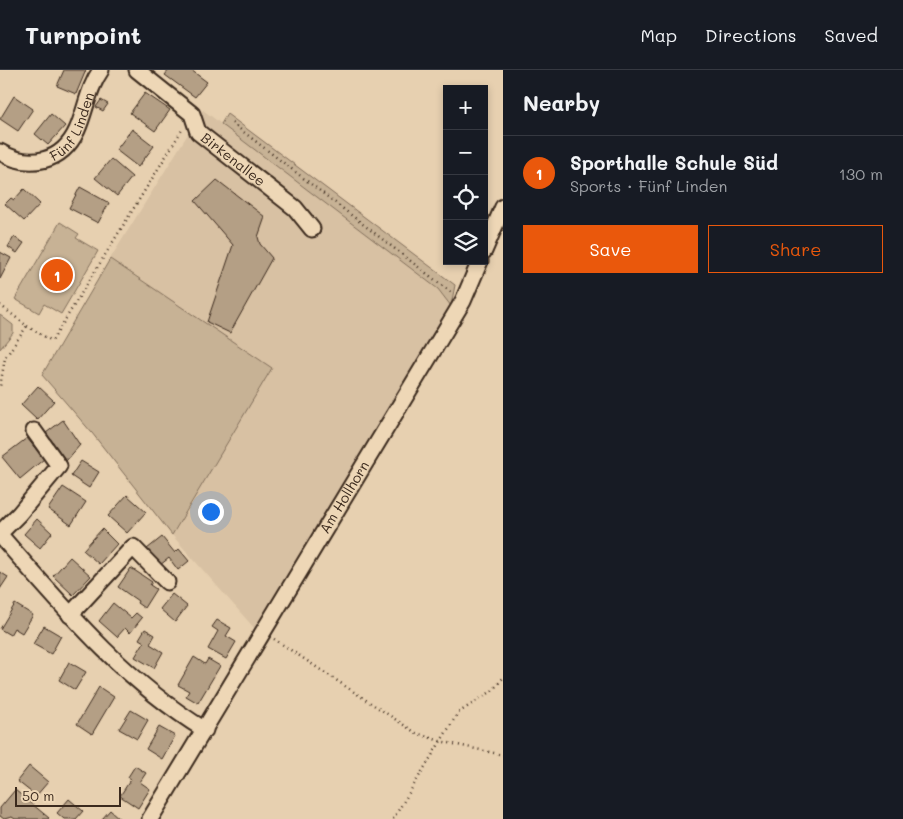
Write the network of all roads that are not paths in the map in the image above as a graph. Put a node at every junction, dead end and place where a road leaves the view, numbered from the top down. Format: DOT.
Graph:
graph roads {
  1 [pos="101,70"];
  2 [pos="137,70"];
  3 [pos="0,152"];
  4 [pos="503,207"];
  5 [pos="312,229"];
  6 [pos="488,242"];
  7 [pos="478,265"];
  8 [pos="34,432"];
  9 [pos="0,534"];
  10 [pos="167,582"];
  11 [pos="70,615"];
  12 [pos="205,730"];
  13 [pos="150,819"];
  1 -- 3 [label="street, Fünf Linden"];
  2 -- 5 [label="street, Birkenallee"];
  4 -- 6 [label="street"];
  7 -- 12 [label="street, Am Hollhorn"];
  8 -- 9 [label="street"];
  9 -- 11 [label="street"];
  10 -- 11 [label="street"];
  11 -- 12 [label="street"];
  12 -- 13 [label="street, Am Hollhorn"];
}
